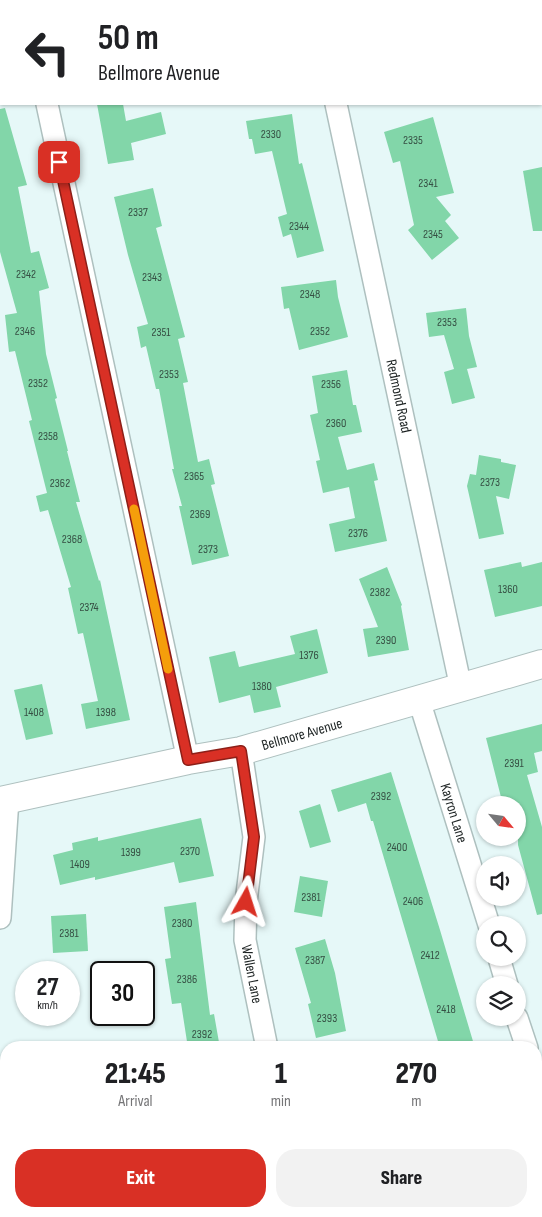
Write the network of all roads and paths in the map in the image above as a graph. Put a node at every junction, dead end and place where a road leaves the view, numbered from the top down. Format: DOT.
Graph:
graph roads {
  1 [pos="47,105"];
  2 [pos="336,105"];
  3 [pos="542,664"];
  4 [pos="461,688"];
  5 [pos="419,700"];
  6 [pos="241,751"];
  7 [pos="188,760"];
  8 [pos="4,800"];
  9 [pos="486,916"];
  10 [pos="0,918"];
  11 [pos="520,1026"];
  12 [pos="266,1041"];
  13 [pos="525,1041"];
  1 -- 7 [label="street"];
  2 -- 4 [label="street, Redmond Road"];
  3 -- 4 [label="main road, Bellmore Avenue"];
  4 -- 5 [label="main road, Bellmore Avenue"];
  5 -- 6 [label="main road, Bellmore Avenue"];
  5 -- 9 [label="street, Kayron Lane"];
  6 -- 7 [label="main road, Bellmore Avenue"];
  6 -- 12 [label="street, Wallen Lane"];
  7 -- 8 [label="main road, Bellmore Avenue"];
  8 -- 10 [label="street"];
  11 -- 13 [label="street"];
}
